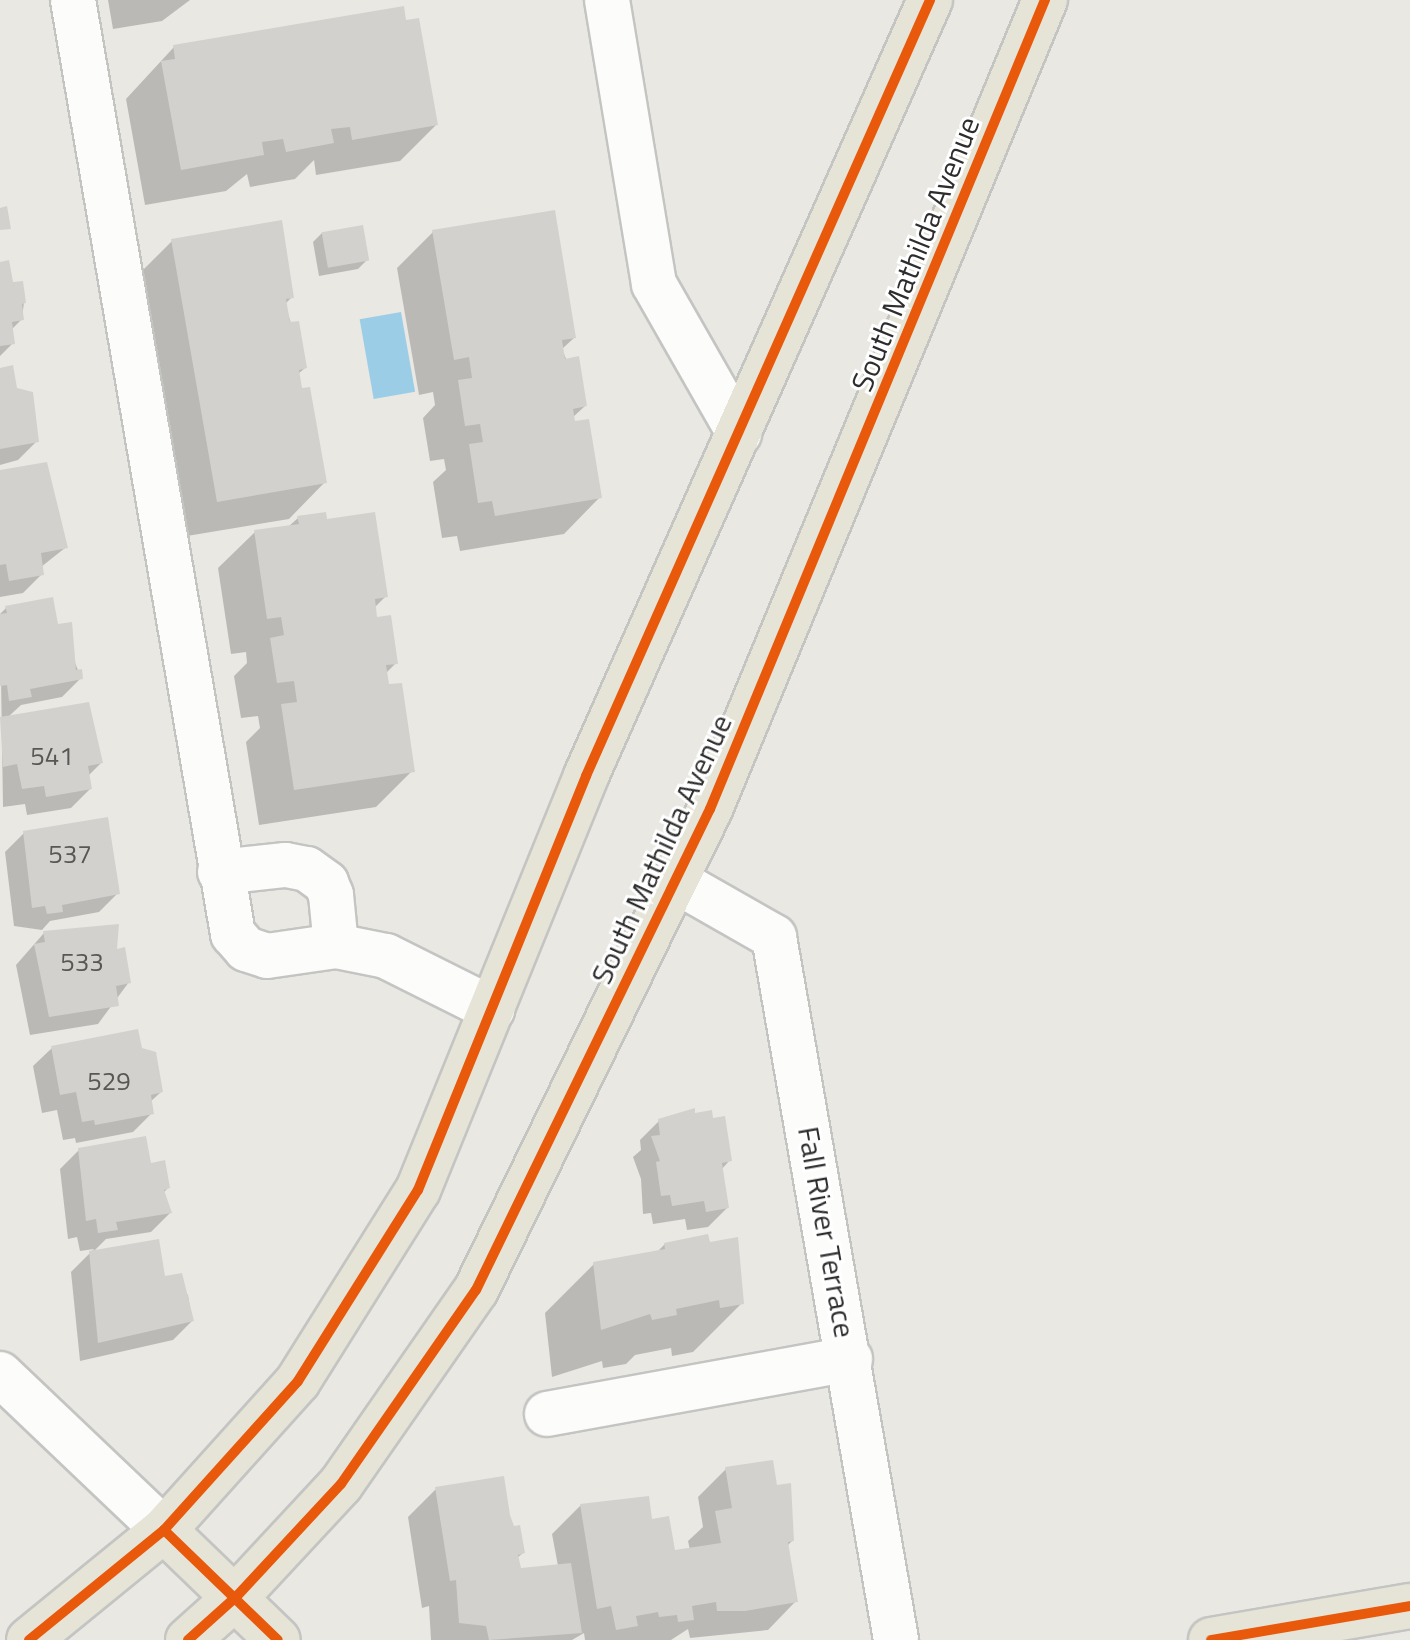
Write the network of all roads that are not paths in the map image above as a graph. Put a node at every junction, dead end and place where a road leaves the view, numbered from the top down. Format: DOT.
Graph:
graph roads {
  1 [pos="73,0"];
  2 [pos="607,0"];
  3 [pos="930,0"];
  4 [pos="1045,0"];
  5 [pos="739,433"];
  6 [pos="220,872"];
  7 [pos="676,881"];
  8 [pos="336,946"];
  9 [pos="492,1009"];
  10 [pos="850,1359"];
  11 [pos="0,1374"];
  12 [pos="547,1414"];
  13 [pos="164,1530"];
  14 [pos="236,1597"];
  15 [pos="1410,1606"];
  16 [pos="29,1640"];
  17 [pos="188,1640"];
  18 [pos="278,1640"];
  19 [pos="896,1640"];
  20 [pos="1211,1640"];
  1 -- 6 [label="street"];
  2 -- 5 [label="street"];
  3 -- 5 [label="main road"];
  4 -- 7 [label="main road, South Mathilda Avenue"];
  5 -- 9 [label="main road"];
  6 -- 8 [label="street"];
  6 -- 8 [label="street"];
  7 -- 10 [label="street, Fall River Terrace"];
  7 -- 14 [label="main road, South Mathilda Avenue"];
  8 -- 9 [label="street"];
  9 -- 13 [label="main road"];
  10 -- 12 [label="street"];
  10 -- 19 [label="street, Fall River Terrace"];
  11 -- 13 [label="street"];
  13 -- 14 [label="main road"];
  13 -- 16 [label="main road"];
  14 -- 17 [label="main road, South Mathilda Avenue"];
  14 -- 18 [label="main road"];
  15 -- 20 [label="main road"];
}
